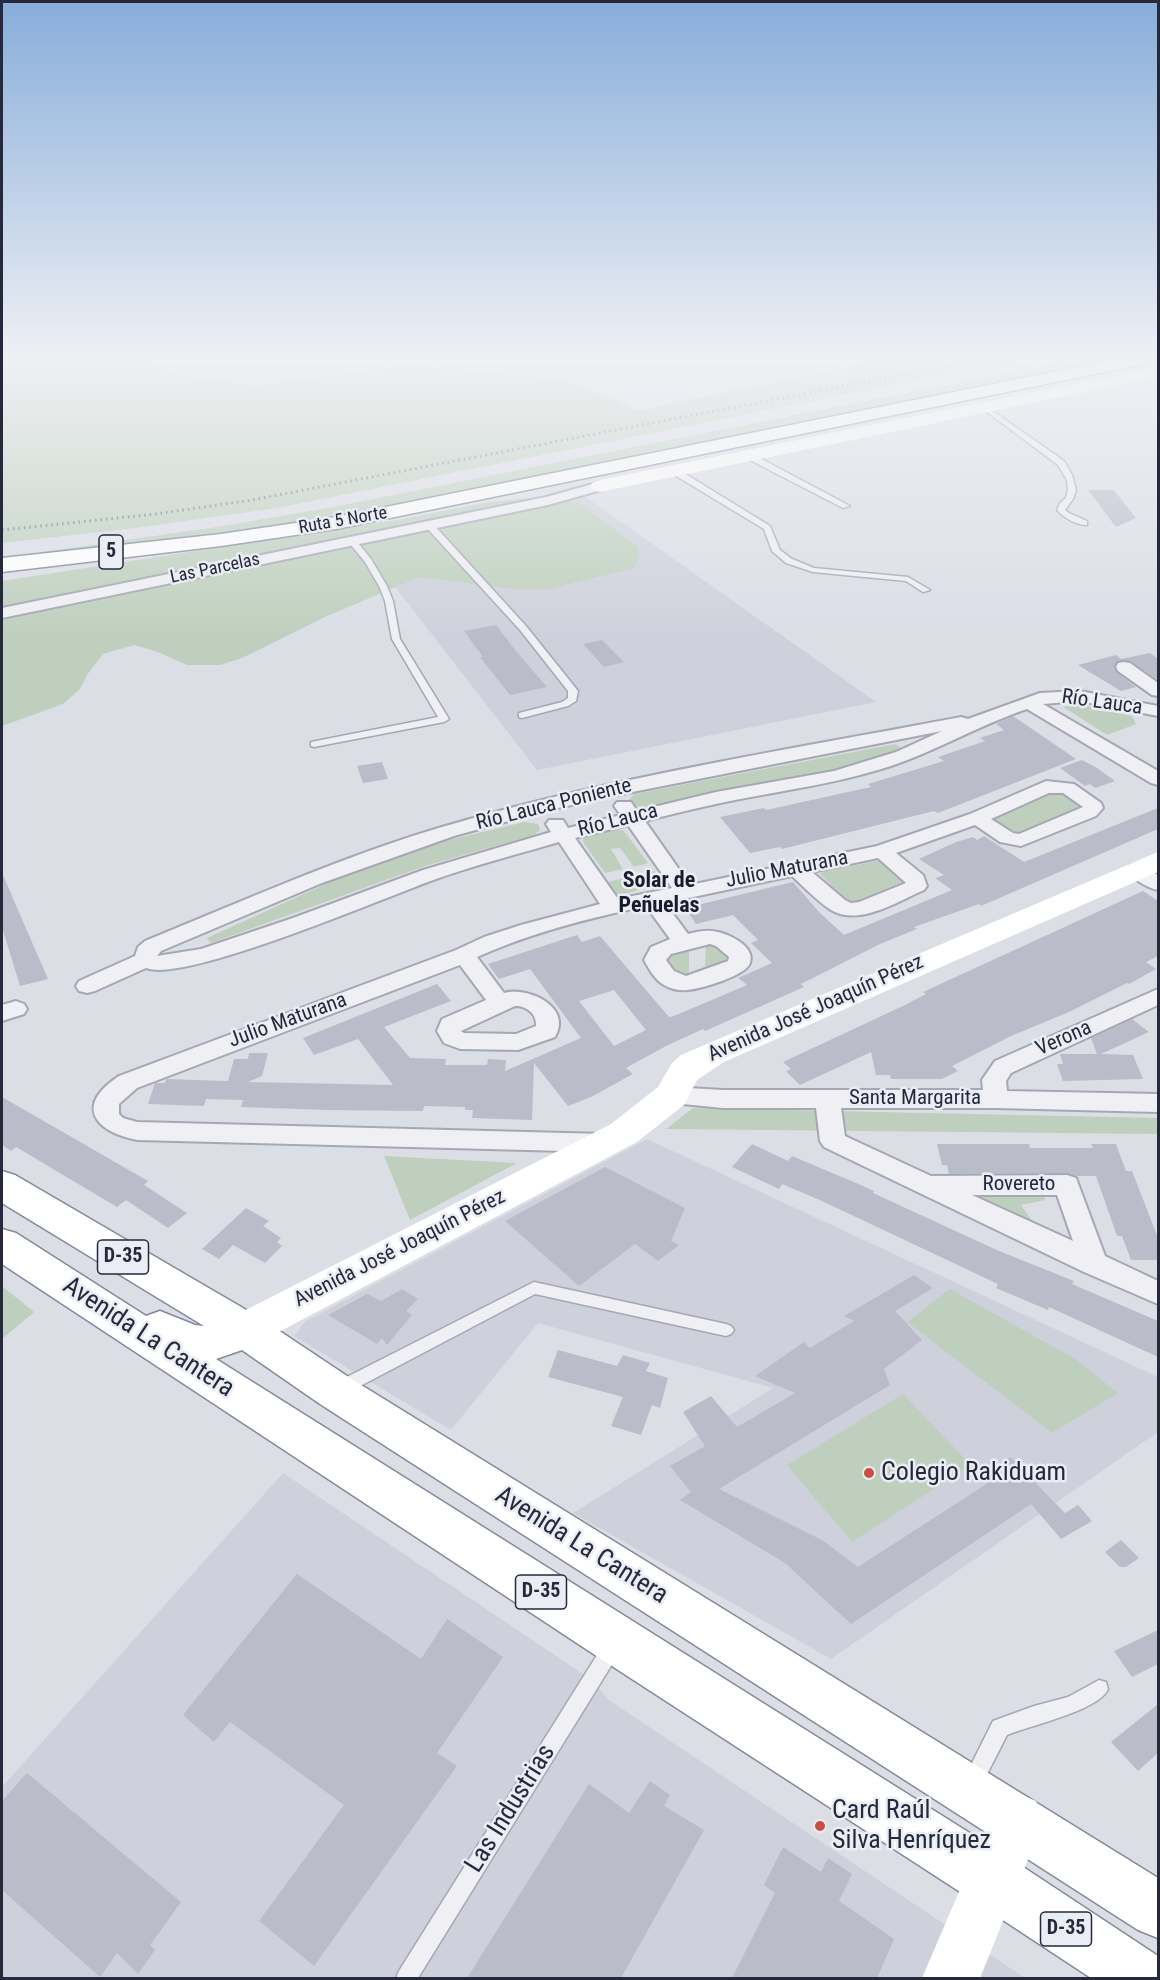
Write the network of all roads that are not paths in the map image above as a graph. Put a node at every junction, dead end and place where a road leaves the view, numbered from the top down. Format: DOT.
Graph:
graph roads {
  1 [pos="713,452"];
  2 [pos="773,452"];
  3 [pos="1046,452"];
  4 [pos="751,457"];
  5 [pos="676,472"];
  6 [pos="846,506"];
  7 [pos="291,511"];
  8 [pos="425,515"];
  9 [pos="1084,523"];
  10 [pos="150,533"];
  11 [pos="221,540"];
  12 [pos="351,540"];
  13 [pos="2,549"];
  14 [pos="2,554"];
  15 [pos="2,565"];
  16 [pos="2,573"];
  17 [pos="926,590"];
  18 [pos="2,613"];
  19 [pos="1124,667"];
  20 [pos="1158,692"];
  21 [pos="1033,701"];
  22 [pos="1158,711"];
  23 [pos="522,715"];
  24 [pos="988,716"];
  25 [pos="314,744"];
  26 [pos="1158,779"];
  27 [pos="612,790"];
  28 [pos="544,805"];
  29 [pos="633,817"];
  30 [pos="977,818"];
  31 [pos="562,835"];
  32 [pos="882,850"];
  33 [pos="795,868"];
  34 [pos="1151,872"];
  35 [pos="684,891"];
  36 [pos="651,898"];
  37 [pos="613,907"];
  38 [pos="684,943"];
  39 [pos="464,955"];
  40 [pos="146,960"];
  41 [pos="87,986"];
  42 [pos="1158,996"];
  43 [pos="500,1003"];
  44 [pos="672,1096"];
  45 [pos="827,1099"];
  46 [pos="996,1100"];
  47 [pos="1158,1103"];
  48 [pos="604,1143"];
  49 [pos="2,1185"];
  50 [pos="925,1185"];
  51 [pos="2,1244"];
  52 [pos="1094,1264"];
  53 [pos="1158,1293"];
  54 [pos="94,1302"];
  55 [pos="245,1330"];
  56 [pos="726,1330"];
  57 [pos="334,1391"];
  58 [pos="612,1638"];
  59 [pos="1099,1689"];
  60 [pos="968,1790"];
  61 [pos="1017,1820"];
  62 [pos="991,1879"];
  63 [pos="1158,1910"];
  64 [pos="406,1978"];
  65 [pos="951,1978"];
  66 [pos="1141,1978"];
  1 -- 8 [label="main road, Ruta 5 Norte / 5"];
  2 -- 4 [label="main road"];
  3 -- 9 [label="lane"];
  4 -- 5 [label="main road"];
  4 -- 6 [label="lane"];
  5 -- 8 [label="main road"];
  5 -- 17 [label="lane"];
  7 -- 10 [label="main road, Ruta 5 Norte / 5"];
  8 -- 11 [label="main road, Ruta 5 Norte / 5"];
  8 -- 12 [label="street, Las Parcelas"];
  8 -- 23 [label="lane"];
  10 -- 13 [label="main road"];
  10 -- 14 [label="main road, Ruta 5 Norte / 5"];
  11 -- 15 [label="main road, Ruta 5 Norte / 5"];
  11 -- 16 [label="main road"];
  12 -- 18 [label="street, Las Parcelas"];
  12 -- 25 [label="lane"];
  19 -- 20 [label="street"];
  21 -- 22 [label="street, Río Lauca"];
  21 -- 24 [label="street, Río Lauca"];
  21 -- 26 [label="street"];
  24 -- 27 [label="street, Río Lauca Poniente"];
  24 -- 29 [label="street, Río Lauca"];
  27 -- 28 [label="street, Río Lauca Poniente"];
  27 -- 29 [label="street"];
  28 -- 31 [label="street"];
  28 -- 40 [label="street, Río Lauca Poniente"];
  29 -- 31 [label="street, Río Lauca"];
  29 -- 35 [label="street"];
  30 -- 30 [label="street, Julio Maturana"];
  30 -- 32 [label="street, Julio Maturana"];
  31 -- 37 [label="street"];
  31 -- 40 [label="street, Río Lauca"];
  32 -- 33 [label="street, Julio Maturana"];
  32 -- 33 [label="street"];
  33 -- 35 [label="street, Julio Maturana"];
  34 -- 44 [label="main road, Avenida José Joaquín Pérez"];
  35 -- 36 [label="street, Julio Maturana"];
  36 -- 37 [label="street, Julio Maturana"];
  36 -- 38 [label="street"];
  37 -- 39 [label="street, Julio Maturana"];
  39 -- 43 [label="street"];
  39 -- 48 [label="street, Julio Maturana"];
  40 -- 41 [label="street, Río Lauca"];
  42 -- 46 [label="street, Verona"];
  44 -- 45 [label="street, Santa Margarita"];
  44 -- 48 [label="main road, Avenida José Joaquín Pérez"];
  45 -- 46 [label="street, Santa Margarita"];
  45 -- 50 [label="street, Rovereto"];
  46 -- 47 [label="street, Santa Margarita"];
  48 -- 55 [label="main road, Avenida José Joaquín Pérez"];
  49 -- 55 [label="main road, Avenida La Cantera / D-35"];
  50 -- 52 [label="street, Rovereto"];
  50 -- 52 [label="street, Rovereto"];
  51 -- 54 [label="main road, Avenida La Cantera / D-35"];
  52 -- 53 [label="street, Rovereto"];
  54 -- 55 [label="main road, Avenida José Joaquín Pérez"];
  54 -- 58 [label="main road, Avenida La Cantera / D-35"];
  55 -- 57 [label="main road, Avenida La Cantera / D-35"];
  56 -- 57 [label="lane"];
  57 -- 60 [label="main road, Avenida La Cantera / D-35"];
  58 -- 62 [label="main road, Avenida La Cantera / D-35"];
  58 -- 64 [label="lane, Las Industrias"];
  59 -- 60 [label="lane"];
  60 -- 61 [label="main road, Avenida La Cantera / D-35"];
  61 -- 62 [label="main road"];
  61 -- 63 [label="main road, Avenida La Cantera / D-35"];
  62 -- 65 [label="main road"];
  62 -- 66 [label="main road, Avenida La Cantera / D-35"];
}
